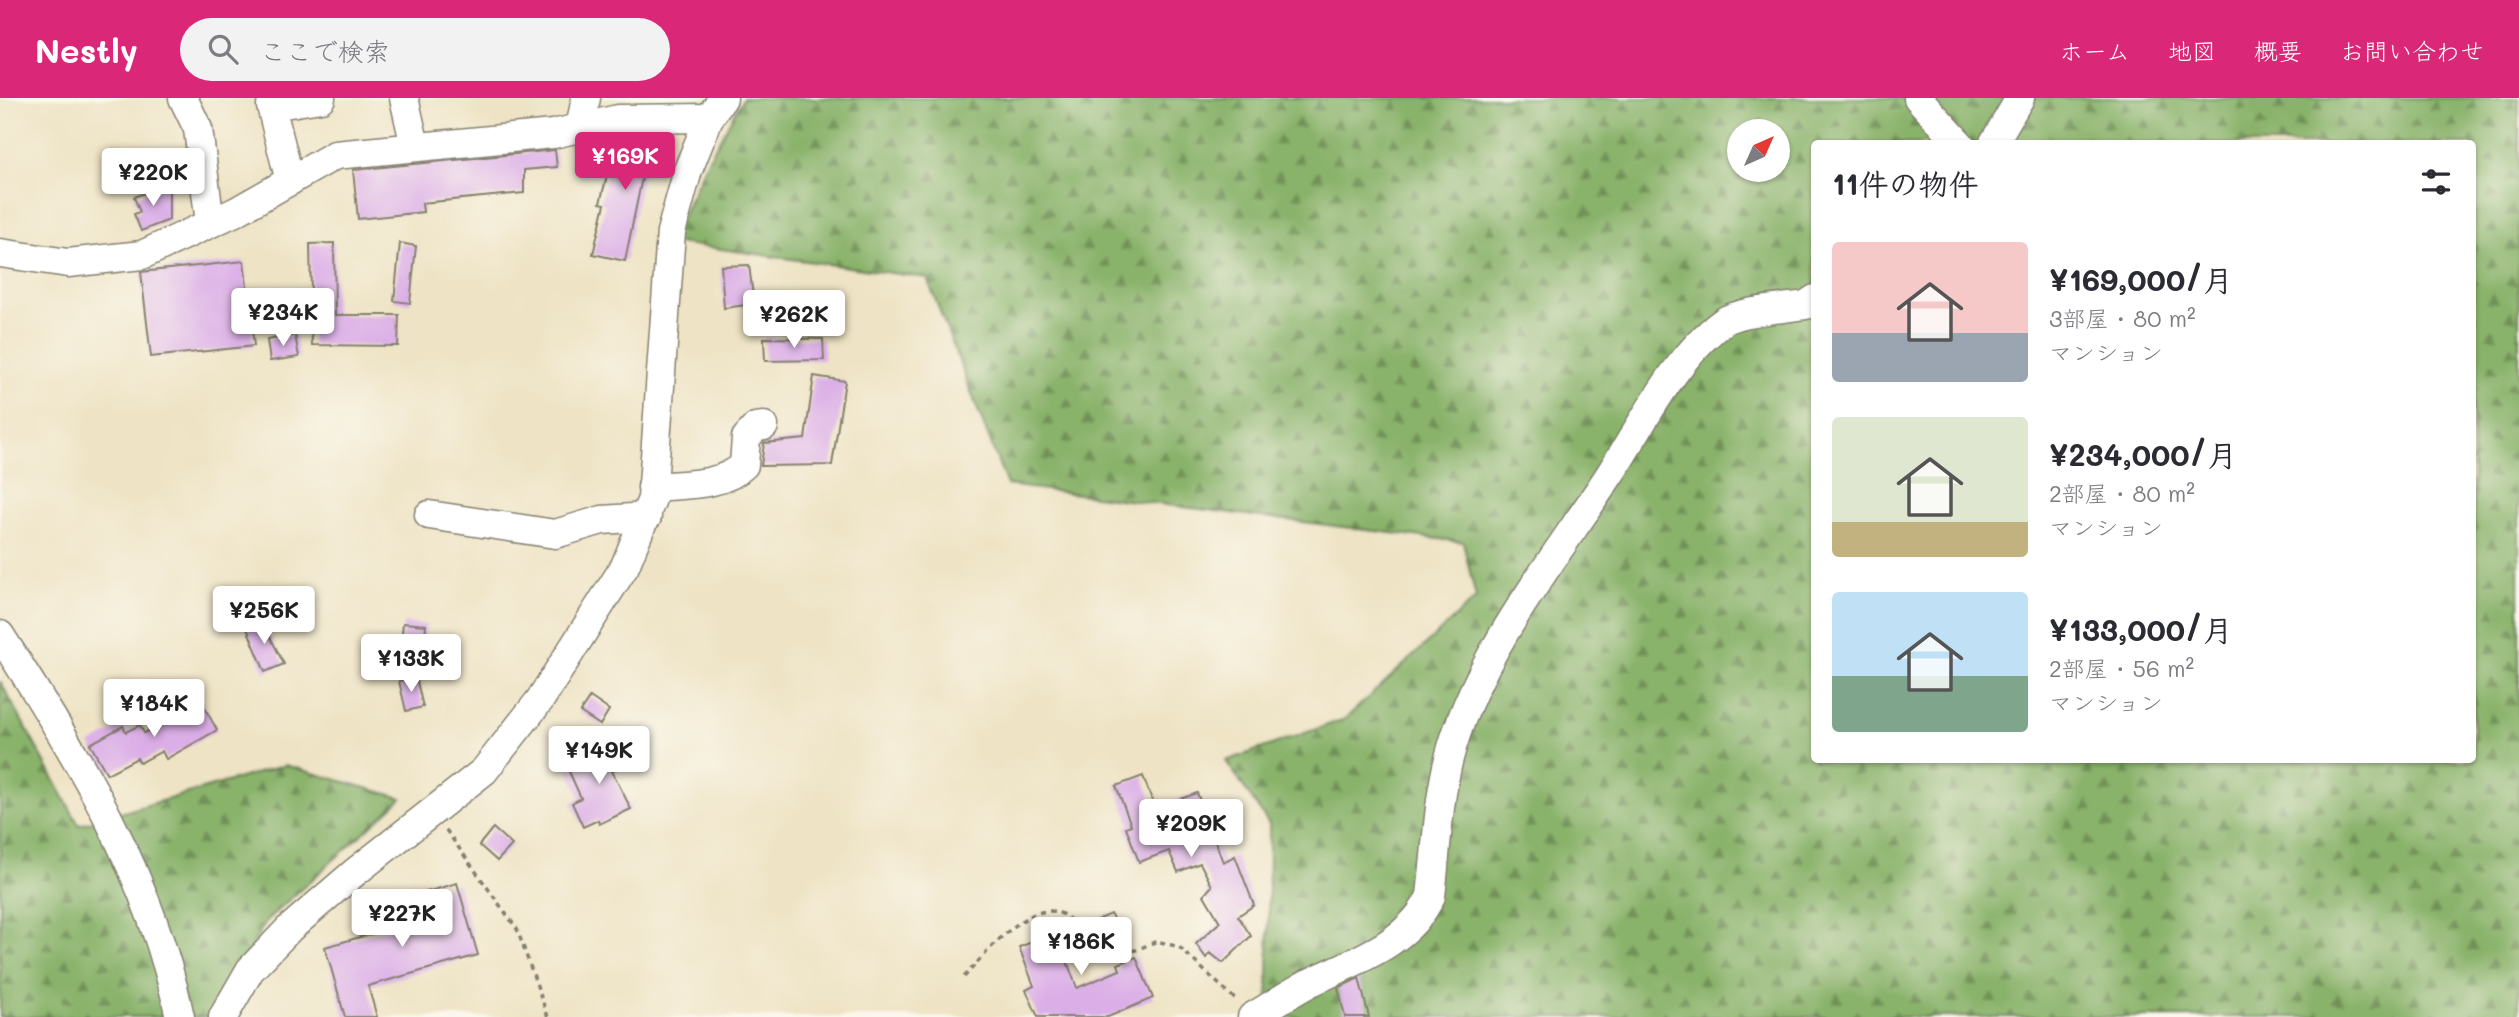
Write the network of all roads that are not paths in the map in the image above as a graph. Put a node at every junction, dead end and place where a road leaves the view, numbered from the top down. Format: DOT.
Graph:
graph roads {
  1 [pos="183,98"];
  2 [pos="321,98"];
  3 [pos="404,98"];
  4 [pos="586,98"];
  5 [pos="1918,98"];
  6 [pos="2020,98"];
  7 [pos="716,108"];
  8 [pos="580,128"];
  9 [pos="1956,140"];
  10 [pos="1995,140"];
  11 [pos="415,146"];
  12 [pos="290,181"];
  13 [pos="211,223"];
  14 [pos="0,253"];
  15 [pos="1811,301"];
  16 [pos="764,426"];
  17 [pos="652,487"];
  18 [pos="429,515"];
  19 [pos="647,517"];
  20 [pos="0,635"];
  21 [pos="180,1017"];
  22 [pos="223,1017"];
  23 [pos="1253,1017"];
  1 -- 13 [label="street"];
  2 -- 12 [label="street"];
  3 -- 11 [label="street"];
  4 -- 8 [label="street"];
  5 -- 9 [label="street"];
  6 -- 10 [label="street"];
  7 -- 8 [label="street"];
  7 -- 17 [label="street"];
  8 -- 11 [label="street"];
  11 -- 12 [label="street"];
  12 -- 13 [label="street"];
  13 -- 14 [label="street"];
  15 -- 23 [label="street"];
  16 -- 17 [label="street"];
  17 -- 19 [label="street"];
  18 -- 19 [label="street"];
  19 -- 22 [label="street"];
  20 -- 21 [label="street"];
}
